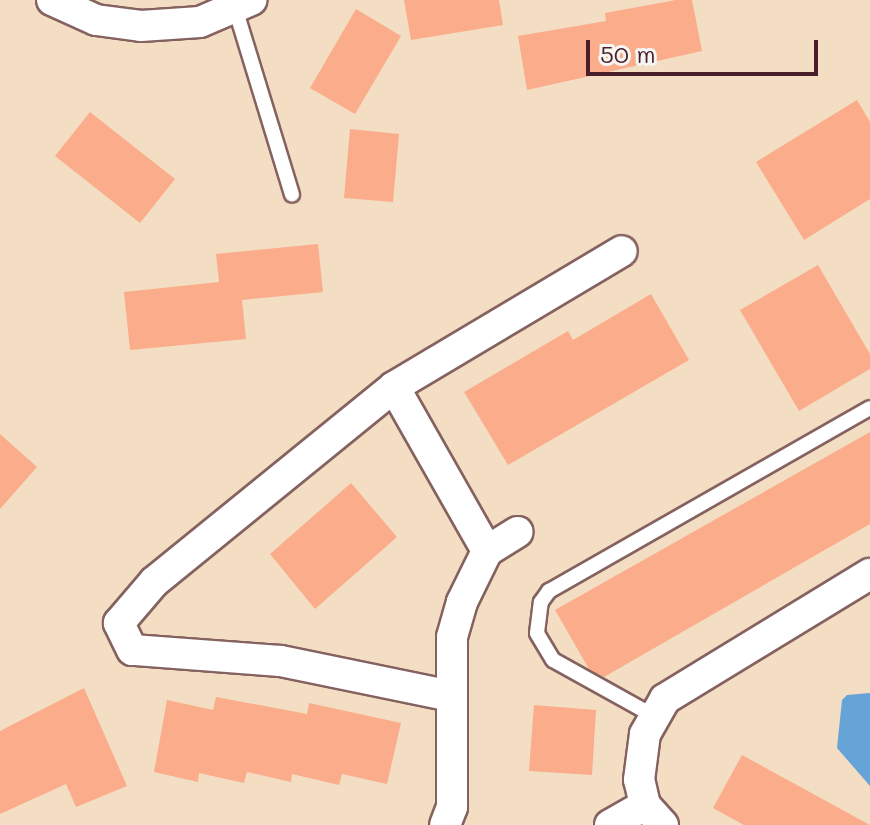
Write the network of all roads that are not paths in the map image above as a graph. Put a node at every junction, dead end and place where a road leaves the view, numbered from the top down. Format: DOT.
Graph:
graph roads {
  1 [pos="52,0"];
  2 [pos="243,4"];
  3 [pos="292,194"];
  4 [pos="622,251"];
  5 [pos="394,387"];
  6 [pos="870,408"];
  7 [pos="517,532"];
  8 [pos="487,551"];
  9 [pos="870,574"];
  10 [pos="451,696"];
  11 [pos="652,715"];
  12 [pos="654,815"];
  13 [pos="445,825"];
  14 [pos="610,825"];
  1 -- 2 [label="street"];
  2 -- 3 [label="lane"];
  4 -- 5 [label="street"];
  5 -- 8 [label="street"];
  5 -- 10 [label="street"];
  6 -- 11 [label="lane"];
  7 -- 8 [label="street"];
  8 -- 10 [label="street"];
  9 -- 11 [label="street"];
  10 -- 13 [label="street"];
  11 -- 12 [label="street"];
  12 -- 14 [label="street"];
}
